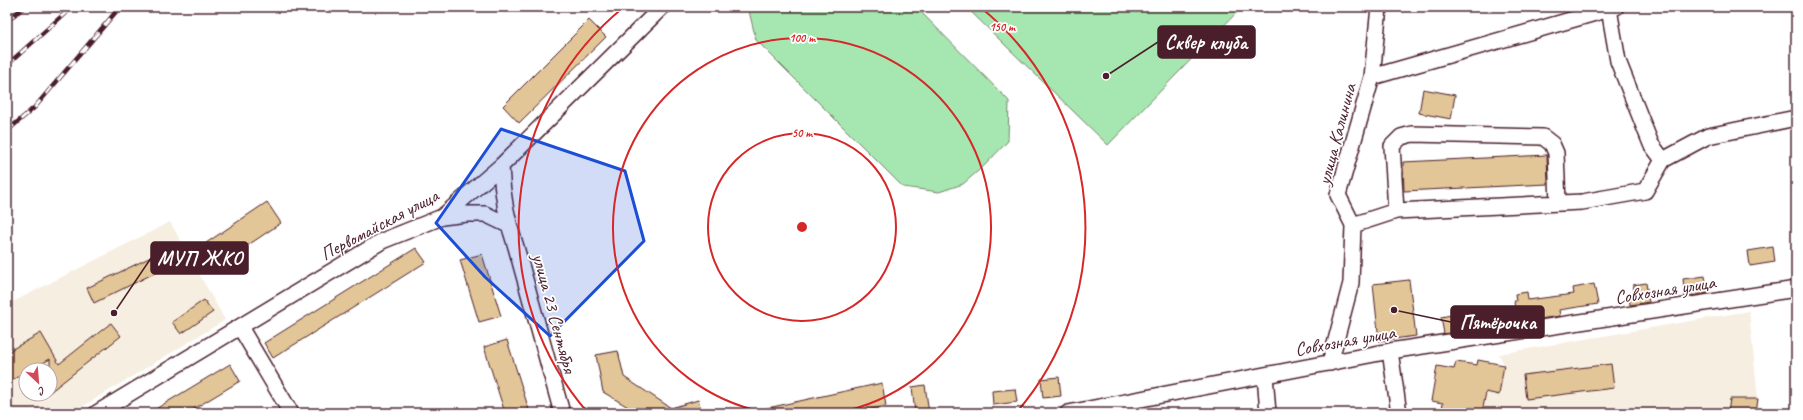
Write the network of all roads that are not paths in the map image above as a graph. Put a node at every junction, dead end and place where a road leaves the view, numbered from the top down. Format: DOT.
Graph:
graph roads {
  1 [pos="662,7"];
  2 [pos="1378,7"];
  3 [pos="1613,8"];
  4 [pos="1372,77"];
  5 [pos="1796,118"];
  6 [pos="1663,160"];
  7 [pos="501,166"];
  8 [pos="1558,203"];
  9 [pos="1396,210"];
  10 [pos="442,217"];
  11 [pos="508,225"];
  12 [pos="1353,225"];
  13 [pos="1796,289"];
  14 [pos="240,327"];
  15 [pos="1390,351"];
  16 [pos="1330,363"];
  17 [pos="1265,375"];
  18 [pos="1111,409"];
  19 [pos="97,413"];
  20 [pos="292,413"];
  21 [pos="562,413"];
  22 [pos="1068,413"];
  23 [pos="1268,413"];
  24 [pos="1399,413"];
  1 -- 7 [label="street, Первомайская улица"];
  2 -- 4 [label="street, улица Калинина"];
  3 -- 4 [label="street"];
  3 -- 6 [label="street"];
  4 -- 12 [label="street, улица Калинина"];
  5 -- 6 [label="street"];
  6 -- 8 [label="street"];
  7 -- 10 [label="street, Первомайская улица"];
  7 -- 11 [label="street, улица 23 Сентября"];
  8 -- 9 [label="street"];
  8 -- 9 [label="street"];
  9 -- 12 [label="street"];
  10 -- 11 [label="street"];
  10 -- 14 [label="street, Первомайская улица"];
  11 -- 21 [label="street, улица 23 Сентября"];
  12 -- 16 [label="street, улица Калинина"];
  13 -- 15 [label="street, Совхозная улица"];
  14 -- 19 [label="street, Первомайская улица"];
  14 -- 20 [label="street"];
  15 -- 16 [label="street, Совхозная улица"];
  15 -- 24 [label="street"];
  16 -- 17 [label="street, Совхозная улица"];
  17 -- 18 [label="street, Совхозная улица"];
  17 -- 23 [label="street"];
  18 -- 22 [label="street, Совхозная улица"];
}
